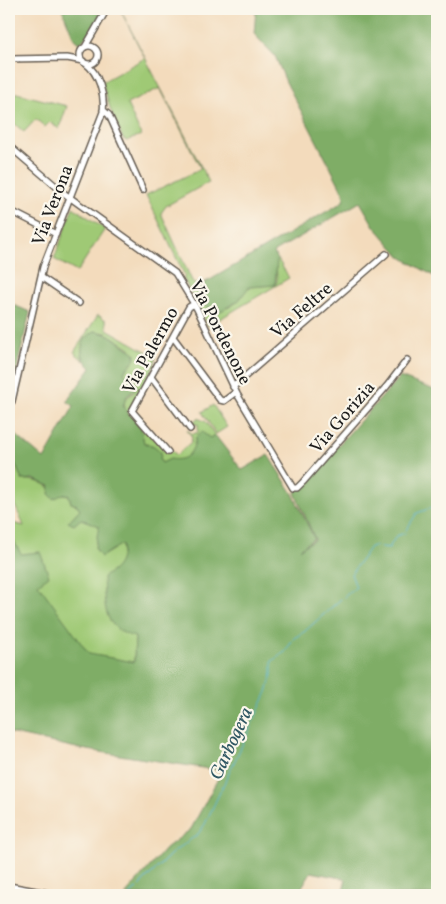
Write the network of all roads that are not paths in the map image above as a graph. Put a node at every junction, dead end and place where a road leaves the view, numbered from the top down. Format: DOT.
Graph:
graph roads {
  1 [pos="107,9"];
  2 [pos="96,30"];
  3 [pos="83,48"];
  4 [pos="97,50"];
  5 [pos="67,58"];
  6 [pos="9,59"];
  7 [pos="97,60"];
  8 [pos="84,62"];
  9 [pos="97,79"];
  10 [pos="103,110"];
  11 [pos="9,146"];
  12 [pos="143,190"];
  13 [pos="70,197"];
  14 [pos="9,210"];
  15 [pos="56,234"];
  16 [pos="386,254"];
  17 [pos="40,278"];
  18 [pos="79,303"];
  19 [pos="194,304"];
  20 [pos="173,337"];
  21 [pos="406,360"];
  22 [pos="151,377"];
  23 [pos="234,389"];
  24 [pos="12,401"];
  25 [pos="190,429"];
  26 [pos="168,452"];
  27 [pos="294,488"];
  28 [pos="9,886"];
  29 [pos="58,895"];
  1 -- 2 [label="street"];
  2 -- 3 [label="street"];
  2 -- 4 [label="street"];
  3 -- 4 [label="street"];
  3 -- 5 [label="street"];
  3 -- 8 [label="street"];
  4 -- 7 [label="street"];
  5 -- 6 [label="street"];
  5 -- 8 [label="street"];
  7 -- 8 [label="street"];
  7 -- 9 [label="street, Via Verona"];
  8 -- 9 [label="street, Via Verona"];
  9 -- 10 [label="street, Via Verona"];
  10 -- 12 [label="street"];
  10 -- 13 [label="street, Via Verona"];
  11 -- 13 [label="street, Via Pordenone"];
  13 -- 15 [label="street, Via Verona"];
  13 -- 19 [label="street, Via Pordenone"];
  14 -- 15 [label="street"];
  15 -- 17 [label="street, Via Verona"];
  16 -- 23 [label="street, Via Feltre"];
  17 -- 18 [label="street"];
  17 -- 24 [label="street, Via Verona"];
  19 -- 20 [label="street, Via Palermo"];
  19 -- 23 [label="street, Via Pordenone"];
  20 -- 22 [label="street, Via Palermo"];
  20 -- 23 [label="street"];
  21 -- 27 [label="street, Via Gorizia"];
  22 -- 25 [label="street"];
  22 -- 26 [label="street, Via Palermo"];
  23 -- 27 [label="street, Via Pordenone"];
  28 -- 29 [label="street"];
}
